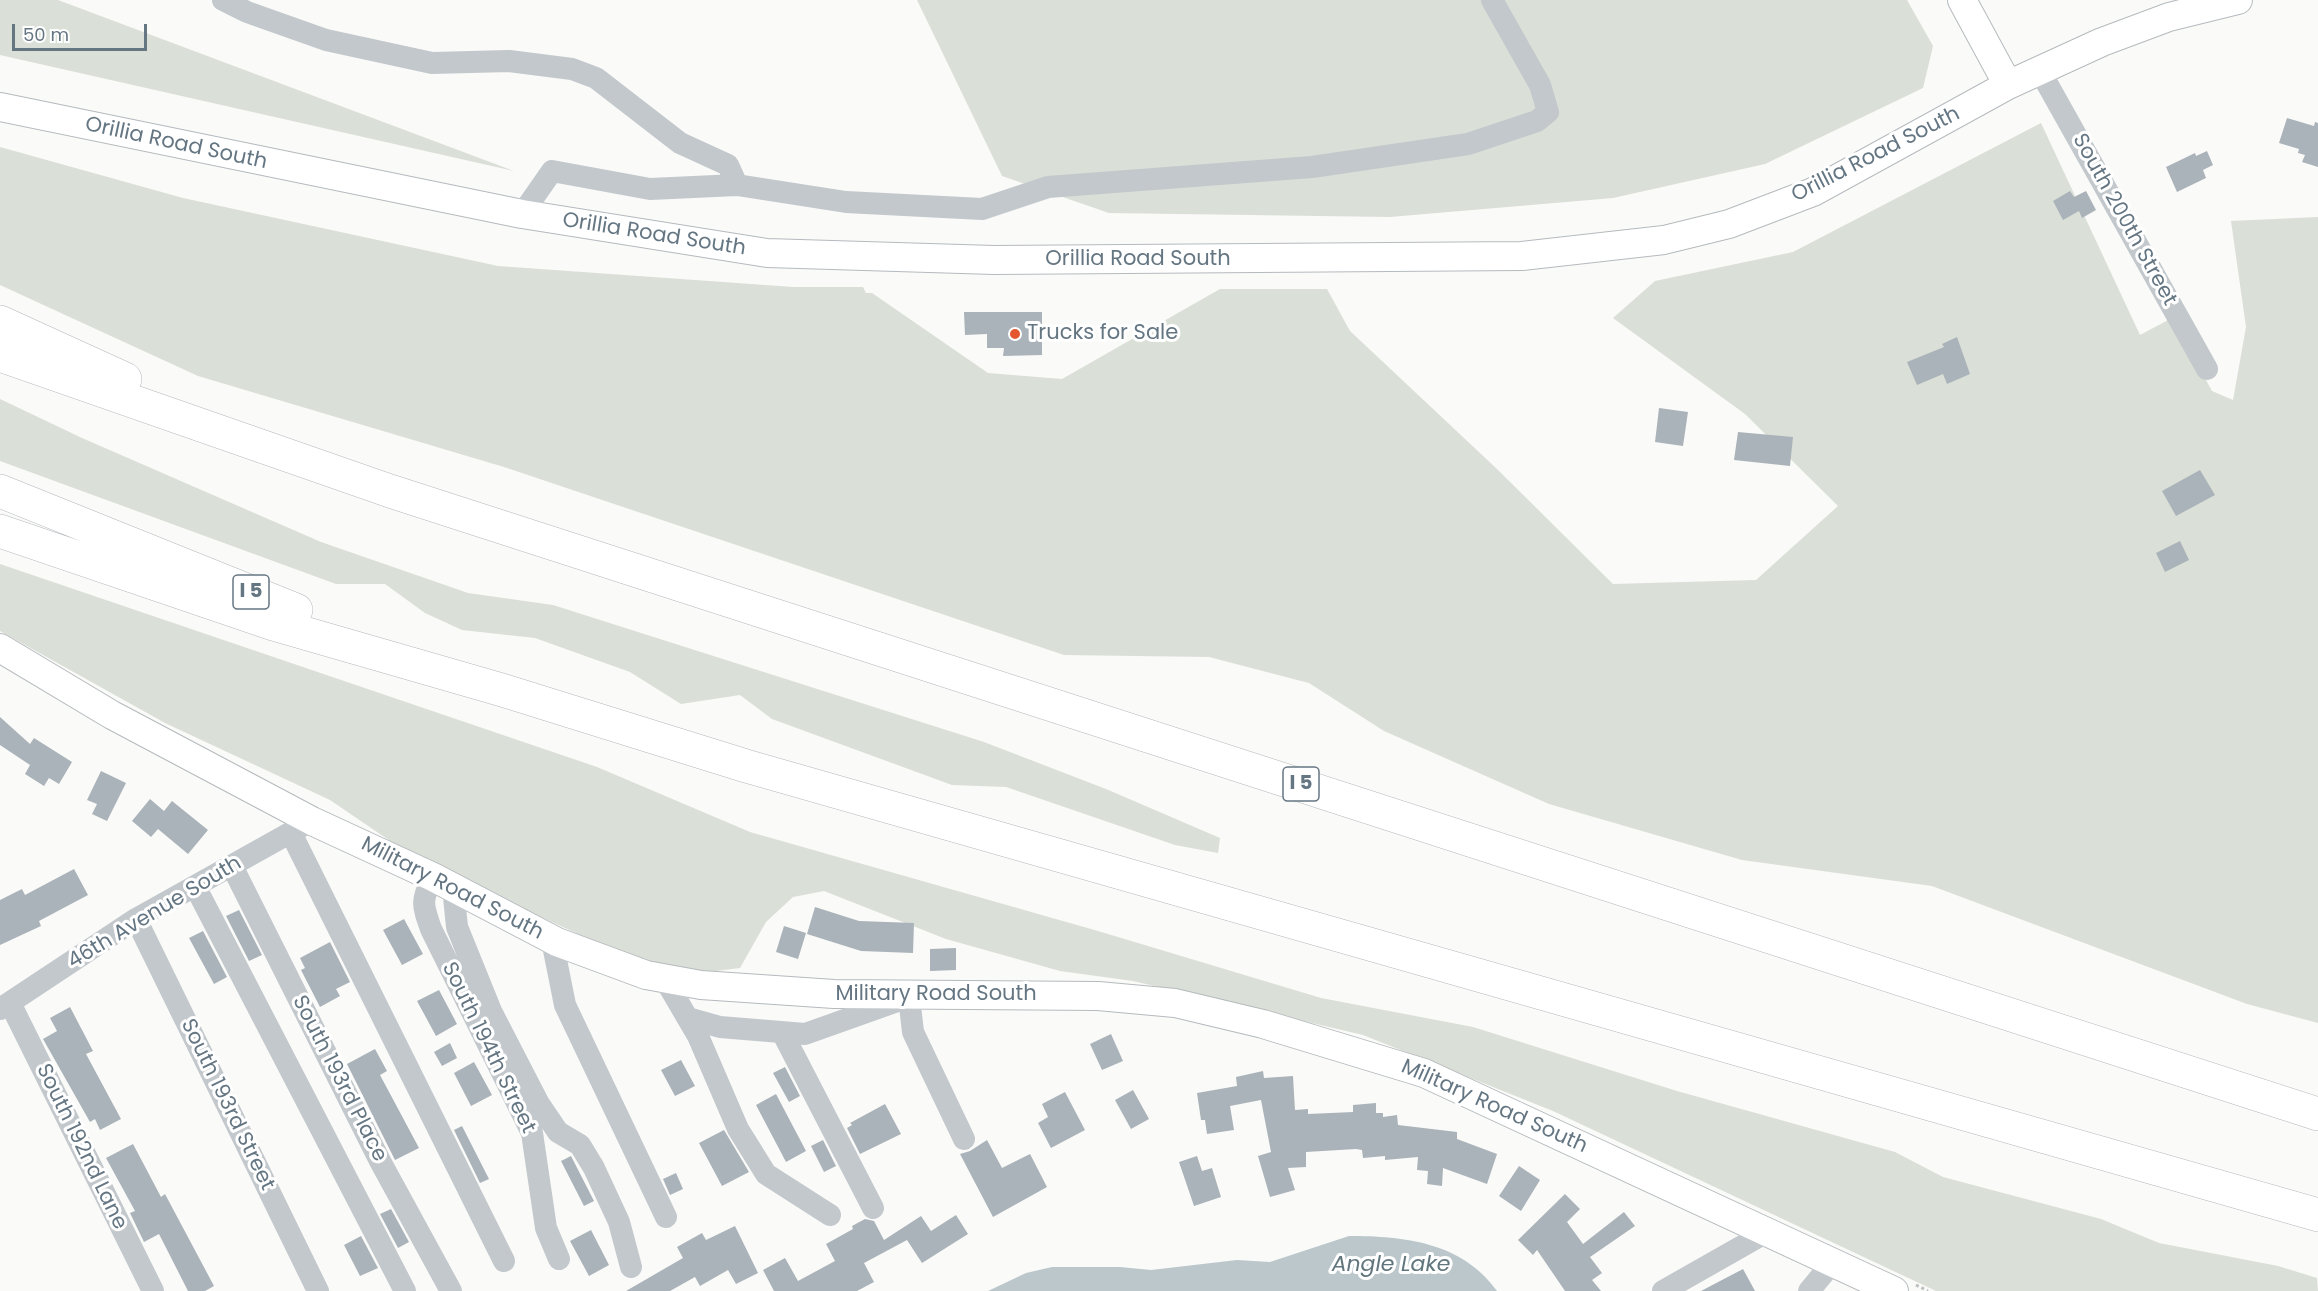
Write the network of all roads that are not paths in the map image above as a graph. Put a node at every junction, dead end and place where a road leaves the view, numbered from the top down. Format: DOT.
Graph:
graph roads {
  1 [pos="223,0"];
  2 [pos="1492,0"];
  3 [pos="1962,0"];
  4 [pos="2238,0"];
  5 [pos="2040,70"];
  6 [pos="2008,85"];
  7 [pos="0,107"];
  8 [pos="737,185"];
  9 [pos="522,214"];
  10 [pos="0,322"];
  11 [pos="0,355"];
  12 [pos="2207,369"];
  13 [pos="284,454"];
  14 [pos="0,491"];
  15 [pos="0,531"];
  16 [pos="0,648"];
  17 [pos="502,690"];
  18 [pos="302,827"];
  19 [pos="232,866"];
  20 [pos="443,882"];
  21 [pos="195,886"];
  22 [pos="136,919"];
  23 [pos="552,940"];
  24 [pos="664,978"];
  25 [pos="909,997"];
  26 [pos="5,1006"];
  27 [pos="688,1018"];
  28 [pos="782,1032"];
  29 [pos="2318,1114"];
  30 [pos="964,1139"];
  31 [pos="873,1208"];
  32 [pos="830,1215"];
  33 [pos="2318,1215"];
  34 [pos="666,1217"];
  35 [pos="1767,1232"];
  36 [pos="559,1259"];
  37 [pos="504,1261"];
  38 [pos="1833,1262"];
  39 [pos="631,1267"];
  40 [pos="153,1291"];
  41 [pos="318,1291"];
  42 [pos="405,1291"];
  43 [pos="451,1291"];
  44 [pos="1663,1291"];
  45 [pos="1809,1291"];
  46 [pos="1894,1291"];
  1 -- 8 [label="street"];
  2 -- 8 [label="street"];
  3 -- 6 [label="main road"];
  4 -- 5 [label="main road, Orillia Road South"];
  5 -- 6 [label="main road, Orillia Road South"];
  5 -- 12 [label="street, South 200th Street"];
  6 -- 9 [label="main road, Orillia Road South"];
  7 -- 9 [label="main road, Orillia Road South"];
  8 -- 9 [label="street"];
  10 -- 13 [label="highway"];
  11 -- 13 [label="highway, I 5"];
  13 -- 29 [label="highway, I 5"];
  14 -- 17 [label="highway, I 5"];
  15 -- 17 [label="highway"];
  16 -- 18 [label="main road, Military Road South"];
  17 -- 33 [label="highway, I 5"];
  18 -- 19 [label="street, 46th Avenue South"];
  18 -- 20 [label="main road, Military Road South"];
  18 -- 37 [label="street"];
  19 -- 21 [label="street, 46th Avenue South"];
  19 -- 43 [label="street, South 193rd Place"];
  20 -- 23 [label="main road, Military Road South"];
  20 -- 36 [label="street, South 194th Street"];
  20 -- 39 [label="street"];
  21 -- 22 [label="street, 46th Avenue South"];
  21 -- 42 [label="street"];
  22 -- 26 [label="street, 46th Avenue South"];
  22 -- 41 [label="street, South 193rd Street"];
  23 -- 24 [label="main road, Military Road South"];
  23 -- 34 [label="street"];
  24 -- 25 [label="main road, Military Road South"];
  24 -- 27 [label="street"];
  25 -- 28 [label="street"];
  25 -- 30 [label="street"];
  25 -- 35 [label="main road, Military Road South"];
  26 -- 40 [label="street, South 192nd Lane"];
  27 -- 28 [label="street"];
  27 -- 32 [label="street"];
  28 -- 31 [label="street"];
  35 -- 38 [label="main road, Military Road South"];
  35 -- 44 [label="street"];
  38 -- 45 [label="street"];
  38 -- 46 [label="main road, Military Road South"];
}
